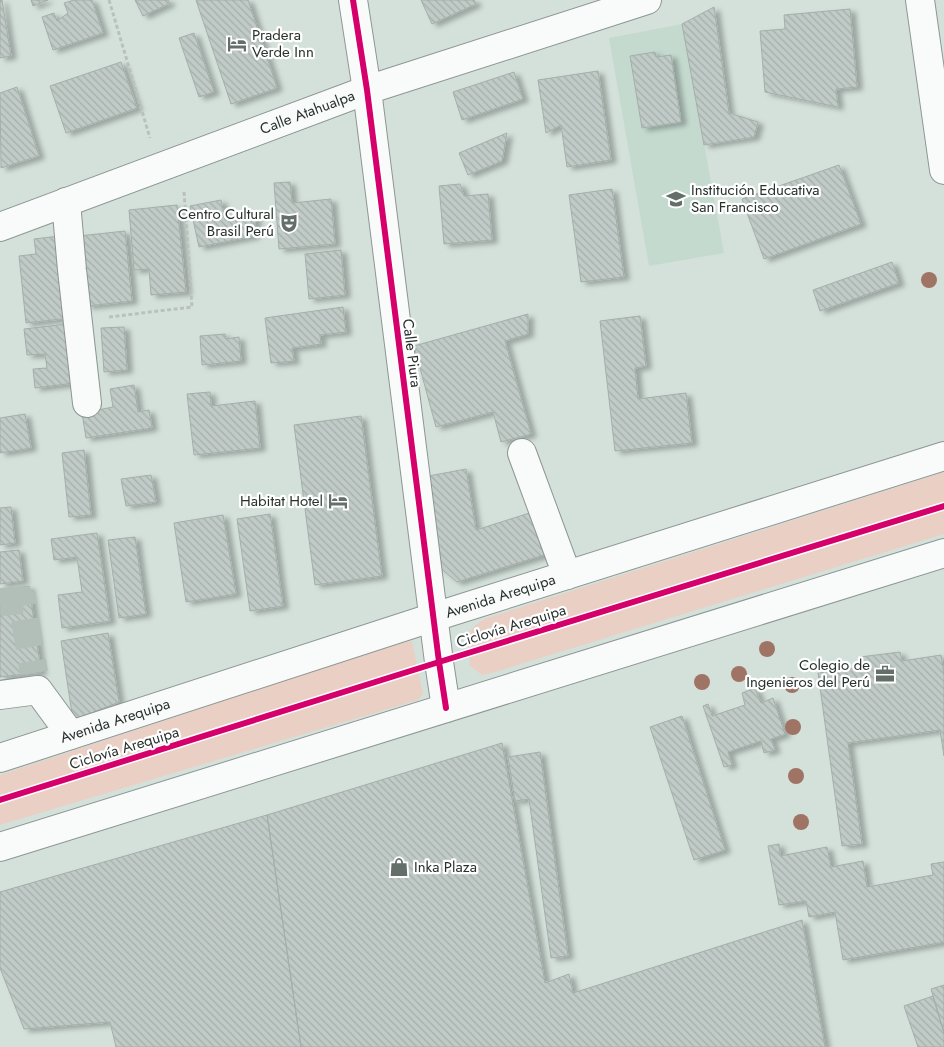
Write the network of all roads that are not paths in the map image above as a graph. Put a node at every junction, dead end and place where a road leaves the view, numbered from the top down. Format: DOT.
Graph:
graph roads {
  1 [pos="353,0"];
  2 [pos="647,0"];
  3 [pos="920,0"];
  4 [pos="366,90"];
  5 [pos="944,170"];
  6 [pos="66,202"];
  7 [pos="0,226"];
  8 [pos="87,403"];
  9 [pos="522,453"];
  10 [pos="944,456"];
  11 [pos="944,553"];
  12 [pos="567,575"];
  13 [pos="434,617"];
  14 [pos="0,695"];
  15 [pos="446,708"];
  16 [pos="71,735"];
  17 [pos="0,758"];
  18 [pos="0,847"];
  1 -- 4 [label="main road, Calle Piura"];
  2 -- 4 [label="main road, Calle Atahualpa"];
  3 -- 5 [label="main road"];
  4 -- 6 [label="main road, Calle Atahualpa"];
  4 -- 13 [label="main road, Calle Piura"];
  6 -- 7 [label="main road, Calle Atahualpa"];
  6 -- 8 [label="main road"];
  9 -- 12 [label="main road"];
  10 -- 12 [label="main road, Avenida Arequipa"];
  11 -- 15 [label="main road"];
  12 -- 13 [label="main road, Avenida Arequipa"];
  13 -- 15 [label="main road, Calle Piura"];
  13 -- 16 [label="main road, Avenida Arequipa"];
  14 -- 16 [label="main road"];
  15 -- 18 [label="main road"];
  16 -- 17 [label="main road, Avenida Arequipa"];
}
